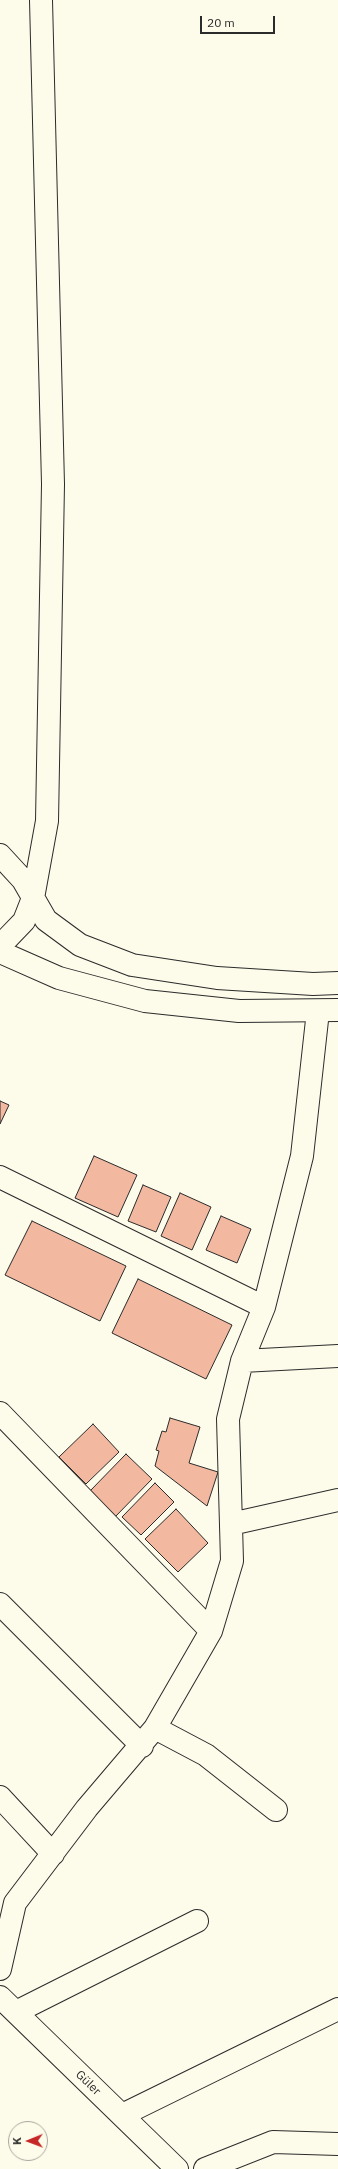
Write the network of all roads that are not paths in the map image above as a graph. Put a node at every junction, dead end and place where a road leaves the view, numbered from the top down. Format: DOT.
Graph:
graph roads {
  1 [pos="41,0"];
  2 [pos="0,855"];
  3 [pos="33,898"];
  4 [pos="0,946"];
  5 [pos="0,952"];
  6 [pos="338,983"];
  7 [pos="328,1011"];
  8 [pos="0,1177"];
  9 [pos="264,1307"];
  10 [pos="338,1356"];
  11 [pos="242,1361"];
  12 [pos="0,1413"];
  13 [pos="338,1500"];
  14 [pos="231,1524"];
  15 [pos="0,1604"];
  16 [pos="211,1631"];
  17 [pos="155,1728"];
  18 [pos="142,1746"];
  19 [pos="0,1797"];
  20 [pos="276,1810"];
  21 [pos="53,1854"];
  22 [pos="197,1921"];
  23 [pos="0,1970"];
  24 [pos="0,1997"];
  25 [pos="338,2009"];
  26 [pos="16,2012"];
  27 [pos="122,2116"];
  28 [pos="338,2144"];
  29 [pos="177,2169"];
  30 [pos="205,2169"];
  1 -- 3 [label="street"];
  2 -- 3 [label="street"];
  3 -- 4 [label="street"];
  3 -- 6 [label="street"];
  5 -- 7 [label="street"];
  7 -- 9 [label="street"];
  8 -- 9 [label="street"];
  9 -- 11 [label="street"];
  10 -- 11 [label="street"];
  11 -- 14 [label="street"];
  12 -- 16 [label="street"];
  13 -- 14 [label="street"];
  14 -- 16 [label="street"];
  15 -- 18 [label="street"];
  16 -- 17 [label="street"];
  17 -- 18 [label="street"];
  17 -- 20 [label="street"];
  18 -- 21 [label="street"];
  19 -- 21 [label="street"];
  21 -- 23 [label="street"];
  22 -- 26 [label="street"];
  24 -- 26 [label="street, Güler"];
  25 -- 27 [label="street"];
  26 -- 27 [label="street, Güler"];
  27 -- 29 [label="street, Güler"];
  28 -- 30 [label="street"];
}
